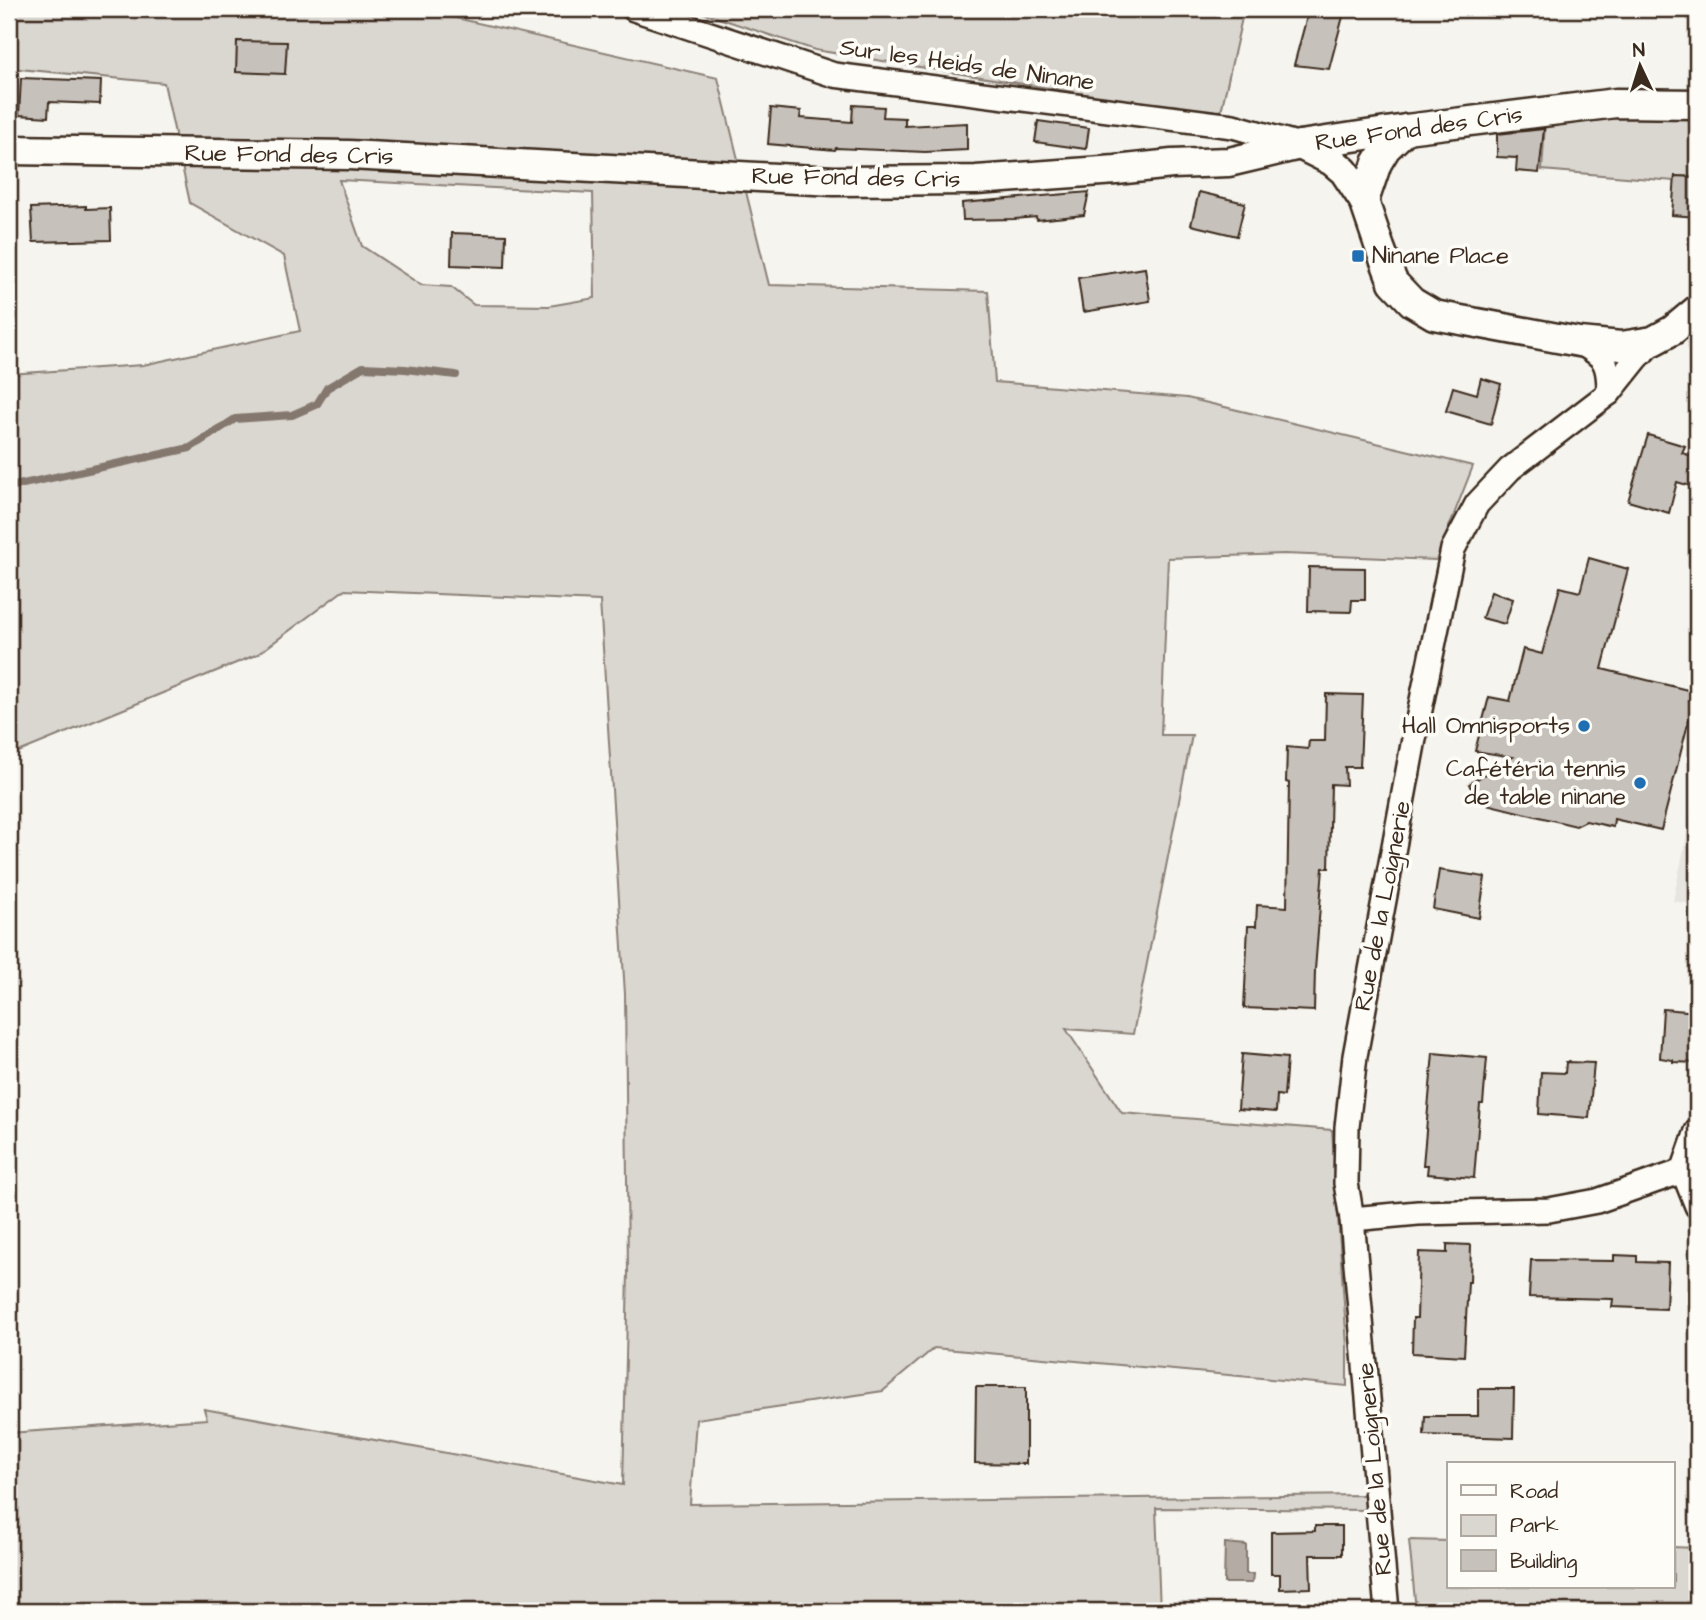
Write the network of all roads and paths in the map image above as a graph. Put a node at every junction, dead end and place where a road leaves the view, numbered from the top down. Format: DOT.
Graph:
graph roads {
  1 [pos="634,9"];
  2 [pos="1697,104"];
  3 [pos="1406,129"];
  4 [pos="1300,145"];
  5 [pos="9,150"];
  6 [pos="1364,201"];
  7 [pos="1697,310"];
  8 [pos="1653,341"];
  9 [pos="1579,342"];
  10 [pos="1609,393"];
  11 [pos="1697,1131"];
  12 [pos="1683,1171"];
  13 [pos="1697,1206"];
  14 [pos="1352,1219"];
  15 [pos="1387,1611"];
  1 -- 4 [label="street, Sur les Heids de Ninane"];
  2 -- 3 [label="street, Rue Fond des Cris"];
  3 -- 4 [label="street, Rue Fond des Cris"];
  3 -- 6 [label="street"];
  4 -- 5 [label="street, Rue Fond des Cris"];
  4 -- 6 [label="street"];
  6 -- 9 [label="street"];
  7 -- 8 [label="street, Rue de la Loignerie"];
  8 -- 9 [label="street"];
  8 -- 10 [label="street, Rue de la Loignerie"];
  9 -- 10 [label="street"];
  10 -- 14 [label="street, Rue de la Loignerie"];
  11 -- 12 [label="street"];
  12 -- 13 [label="street"];
  12 -- 14 [label="street"];
  14 -- 15 [label="street, Rue de la Loignerie"];
}
